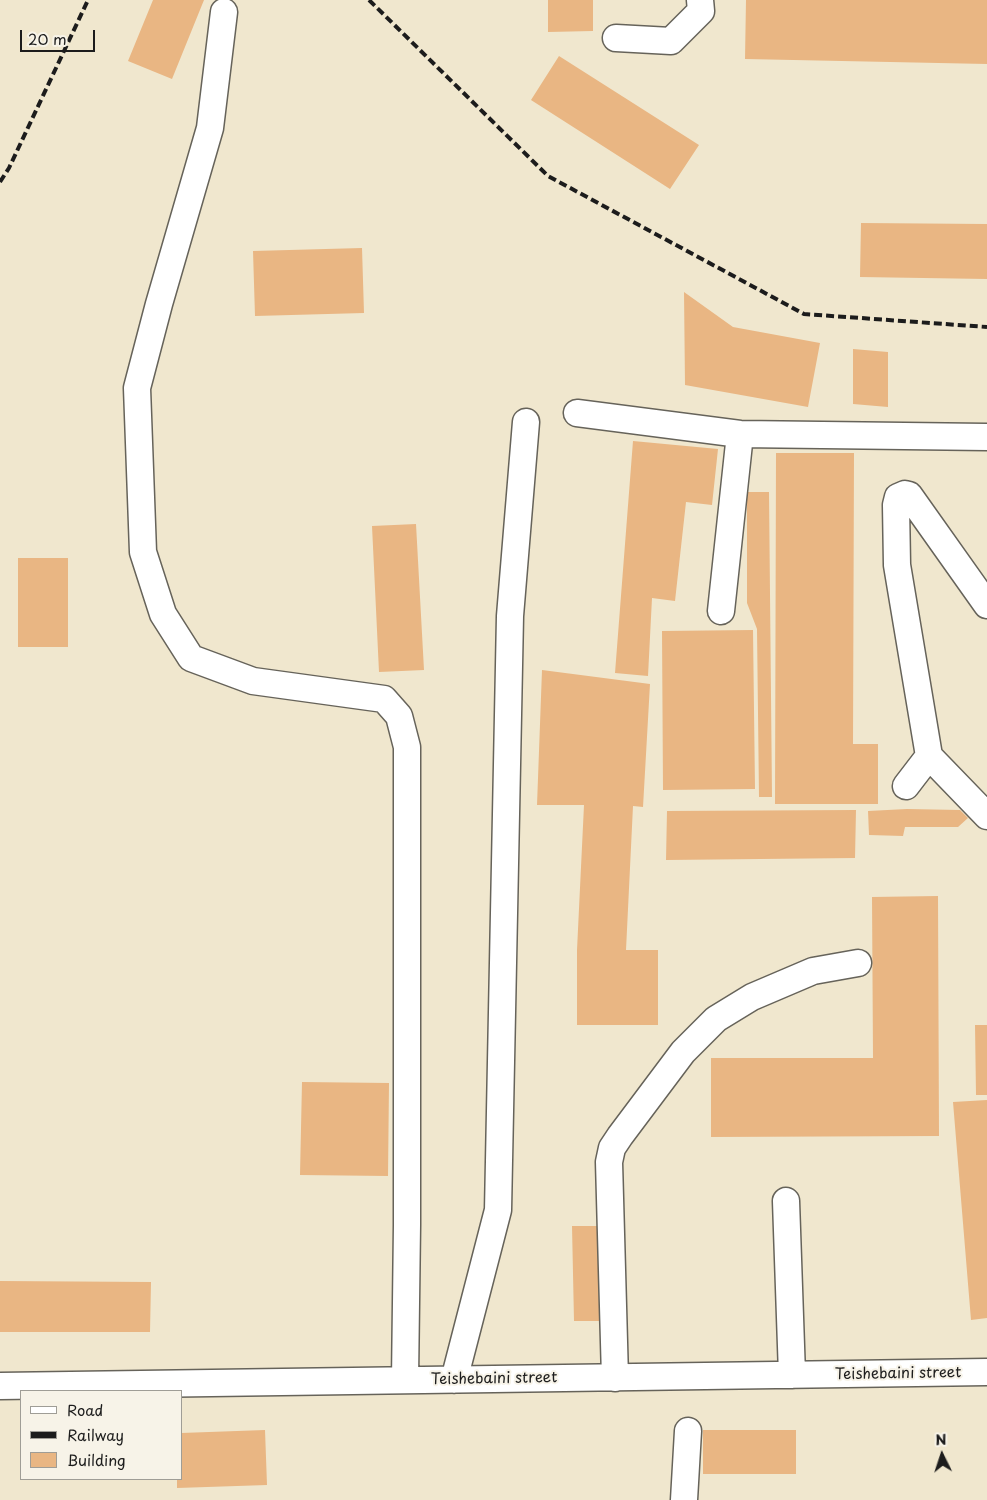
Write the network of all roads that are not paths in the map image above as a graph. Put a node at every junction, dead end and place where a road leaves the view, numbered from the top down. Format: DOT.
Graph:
graph roads {
  1 [pos="700,0"];
  2 [pos="224,12"];
  3 [pos="616,38"];
  4 [pos="577,412"];
  5 [pos="526,422"];
  6 [pos="740,434"];
  7 [pos="987,437"];
  8 [pos="987,605"];
  9 [pos="721,611"];
  10 [pos="929,756"];
  11 [pos="906,786"];
  12 [pos="987,816"];
  13 [pos="858,963"];
  14 [pos="786,1201"];
  15 [pos="987,1372"];
  16 [pos="792,1375"];
  17 [pos="615,1378"];
  18 [pos="405,1380"];
  19 [pos="454,1380"];
  20 [pos="0,1386"];
  21 [pos="688,1431"];
  22 [pos="684,1500"];
  1 -- 3 [label="street"];
  2 -- 18 [label="street"];
  4 -- 6 [label="street"];
  5 -- 19 [label="street"];
  6 -- 7 [label="street"];
  6 -- 9 [label="street"];
  8 -- 10 [label="street"];
  10 -- 11 [label="street"];
  10 -- 12 [label="street"];
  13 -- 17 [label="street"];
  14 -- 16 [label="street"];
  15 -- 16 [label="street, Teishebaini street"];
  16 -- 17 [label="street, Teishebaini street"];
  17 -- 19 [label="street, Teishebaini street"];
  18 -- 19 [label="street, Teishebaini street"];
  18 -- 20 [label="street, Teishebaini street"];
  21 -- 22 [label="street"];
}
